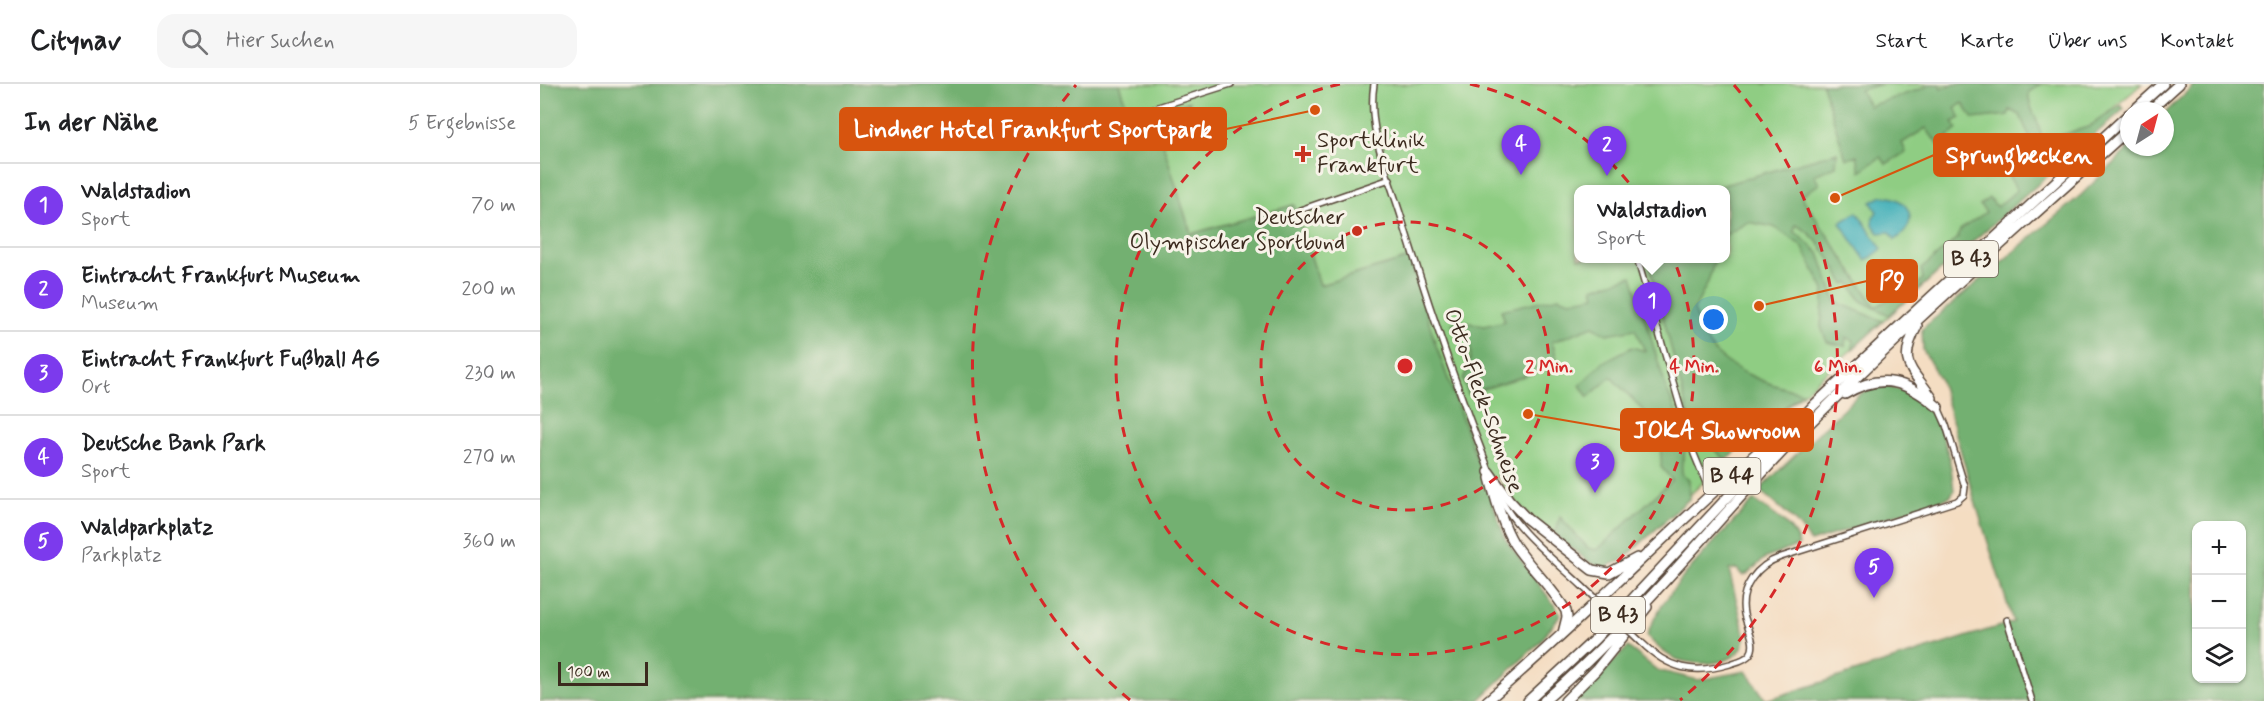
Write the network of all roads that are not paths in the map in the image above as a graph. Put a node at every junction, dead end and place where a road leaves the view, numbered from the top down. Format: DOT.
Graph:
graph roads {
  1 [pos="1231,84"];
  2 [pos="1374,84"];
  3 [pos="2163,84"];
  4 [pos="2178,84"];
  5 [pos="2143,102"];
  6 [pos="2159,102"];
  7 [pos="1136,114"];
  8 [pos="2120,122"];
  9 [pos="2120,137"];
  10 [pos="1390,179"];
  11 [pos="1300,210"];
  12 [pos="1638,263"];
  13 [pos="1920,319"];
  14 [pos="1835,399"];
  15 [pos="1814,405"];
  16 [pos="1938,407"];
  17 [pos="1489,472"];
  18 [pos="1714,492"];
  19 [pos="1652,549"];
  20 [pos="1660,588"];
  21 [pos="2007,620"];
  22 [pos="1561,636"];
  23 [pos="1487,701"];
  24 [pos="1528,701"];
  25 [pos="1544,701"];
  26 [pos="1565,701"];
  27 [pos="2032,701"];
  1 -- 7 [label="street"];
  2 -- 10 [label="street, Otto-Fleck-Schneise"];
  3 -- 5 [label="highway"];
  4 -- 6 [label="highway"];
  8 -- 15 [label="highway, B 43"];
  9 -- 13 [label="highway, B 43"];
  10 -- 11 [label="street"];
  10 -- 17 [label="street, Otto-Fleck-Schneise"];
  12 -- 18 [label="street"];
  13 -- 14 [label="highway, B 43"];
  13 -- 16 [label="highway"];
  14 -- 16 [label="highway"];
  14 -- 20 [label="highway, B 43"];
  15 -- 18 [label="highway, B 44"];
  15 -- 24 [label="highway, B 43"];
  16 -- 17 [label="street, Otto-Fleck-Schneise, bridge"];
  17 -- 19 [label="highway"];
  17 -- 22 [label="highway"];
  18 -- 19 [label="highway, B 44"];
  19 -- 22 [label="highway, B 44"];
  20 -- 25 [label="highway, B 43"];
  20 -- 26 [label="highway"];
  21 -- 27 [label="street"];
  22 -- 23 [label="highway, B 44"];
}
